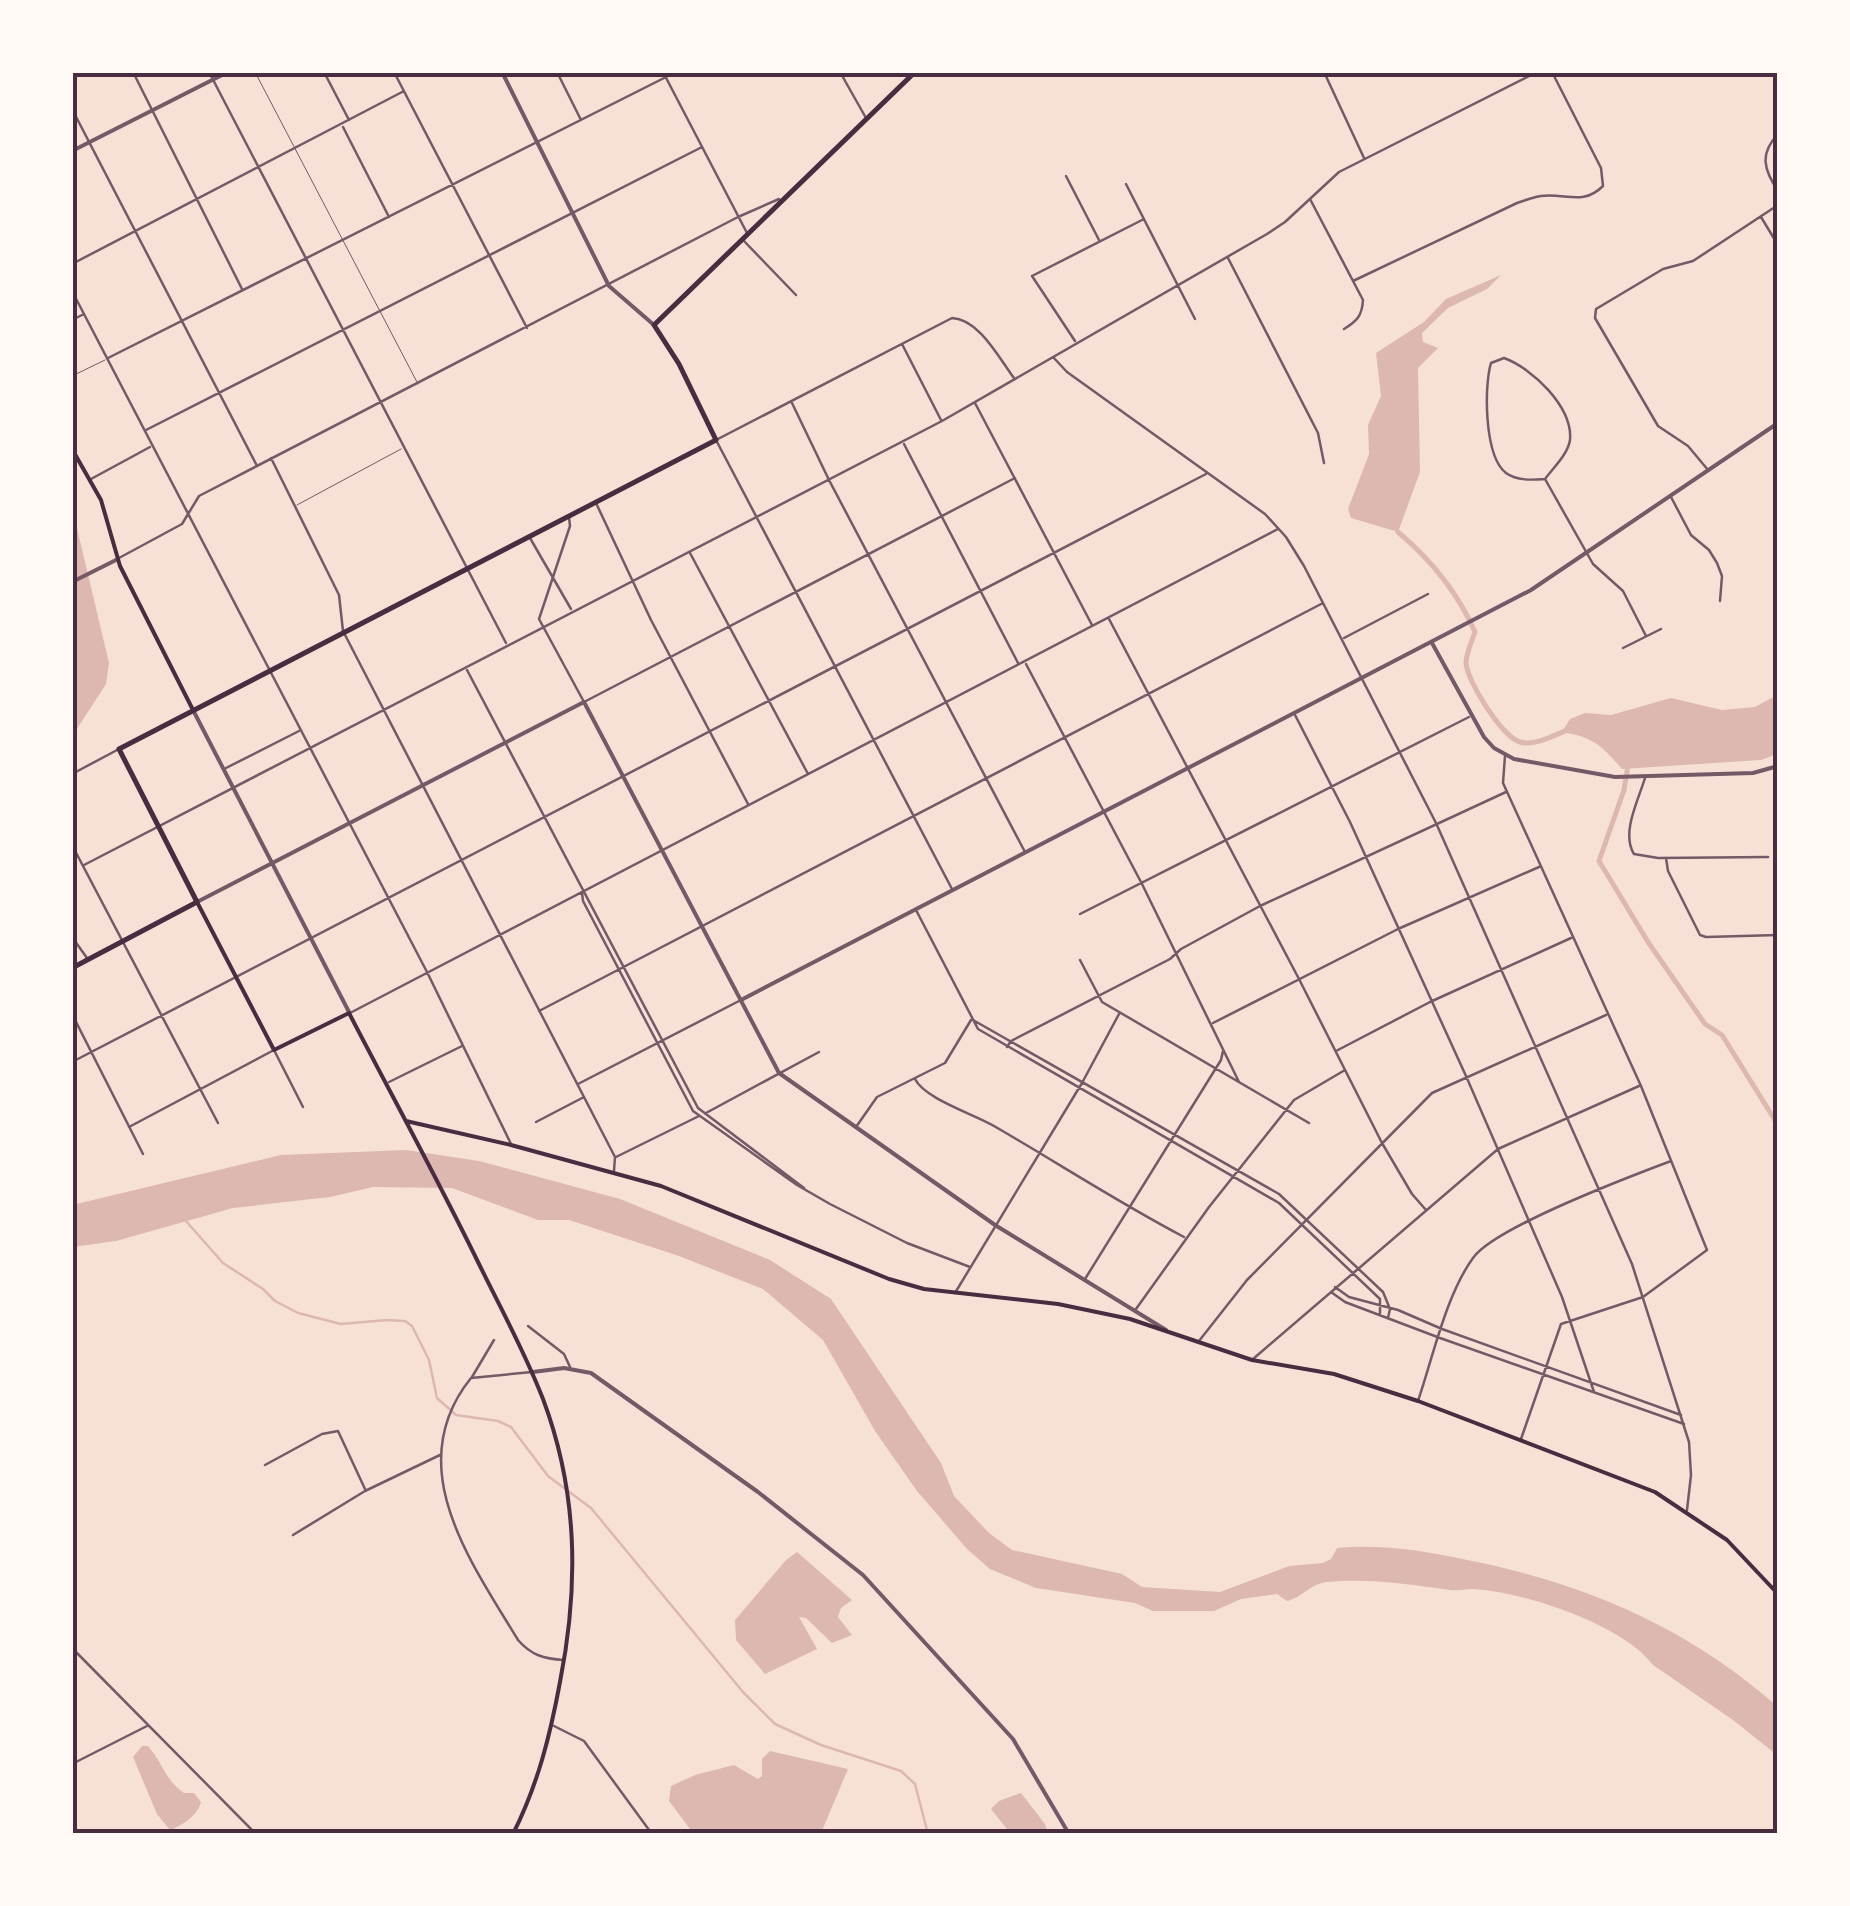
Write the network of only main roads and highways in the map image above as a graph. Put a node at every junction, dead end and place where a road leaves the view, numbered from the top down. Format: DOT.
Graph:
graph roads {
  1 [pos="915,72"];
  2 [pos="72,449"];
  3 [pos="192,710"];
  4 [pos="197,902"];
  5 [pos="72,968"];
  6 [pos="406,1122"];
  7 [pos="1778,1594"];
  8 [pos="514,1834"];
  1 -- 3 [label="main road"];
  2 -- 3 [label="main road"];
  3 -- 4 [label="main road"];
  4 -- 5 [label="main road"];
  4 -- 6 [label="main road"];
  6 -- 7 [label="main road"];
  6 -- 8 [label="main road"];
}
